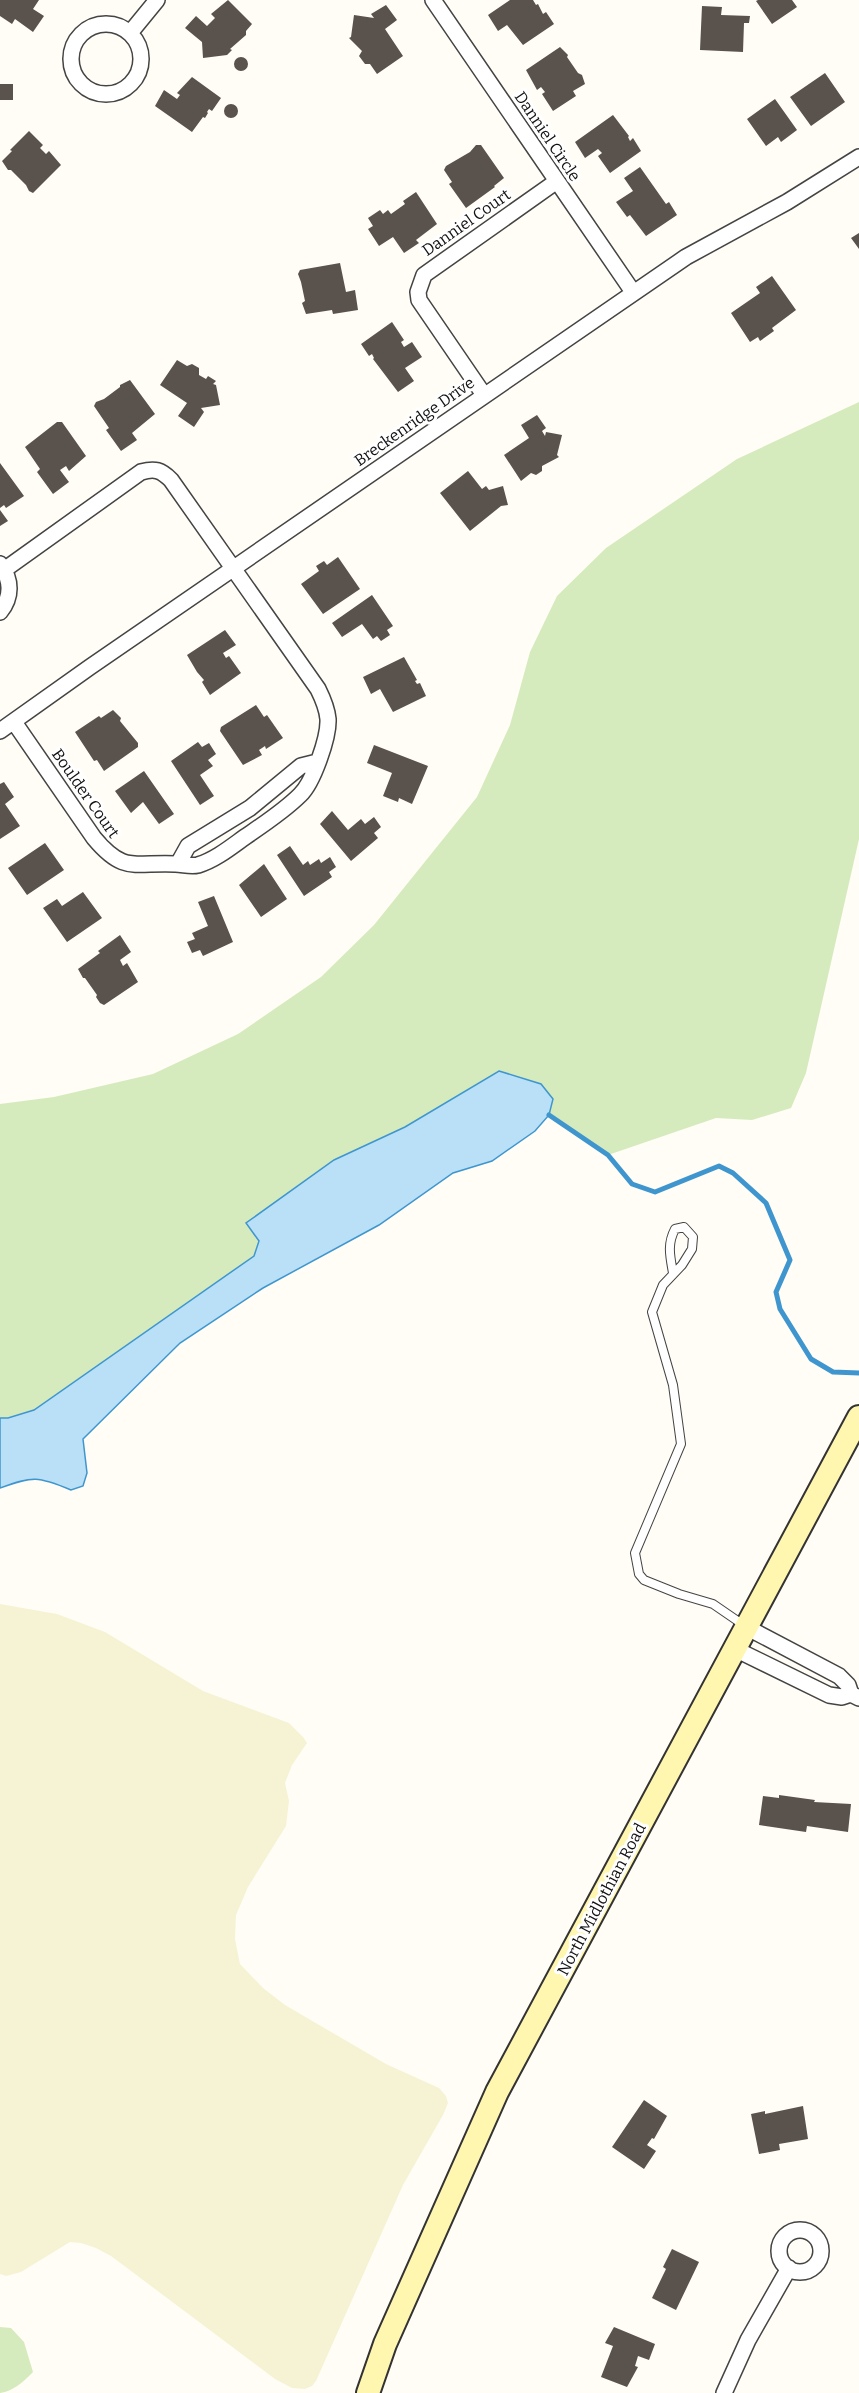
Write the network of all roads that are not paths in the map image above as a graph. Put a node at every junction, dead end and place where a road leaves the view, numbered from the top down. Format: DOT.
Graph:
graph roads {
  1 [pos="158,0"];
  2 [pos="433,0"];
  3 [pos="130,33"];
  4 [pos="859,157"];
  5 [pos="557,181"];
  6 [pos="633,292"];
  7 [pos="484,395"];
  8 [pos="2,567"];
  9 [pos="233,568"];
  10 [pos="0,612"];
  11 [pos="14,722"];
  12 [pos="0,732"];
  13 [pos="317,762"];
  14 [pos="178,864"];
  15 [pos="674,1273"];
  16 [pos="859,1417"];
  17 [pos="748,1628"];
  18 [pos="735,1649"];
  19 [pos="855,1696"];
  20 [pos="789,2268"];
  21 [pos="368,2393"];
  22 [pos="724,2393"];
  1 -- 3 [label="street"];
  2 -- 5 [label="street, Danniel Circle"];
  3 -- 3 [label="street"];
  4 -- 6 [label="street, Breckenridge Drive"];
  5 -- 6 [label="street, Danniel Circle"];
  5 -- 7 [label="street, Danniel Court"];
  6 -- 7 [label="street, Breckenridge Drive"];
  7 -- 9 [label="street, Breckenridge Drive"];
  8 -- 9 [label="street, Boulder Court"];
  8 -- 10 [label="street"];
  9 -- 11 [label="street, Breckenridge Drive"];
  9 -- 13 [label="street, Boulder Court"];
  11 -- 12 [label="street, Breckenridge Drive"];
  11 -- 14 [label="street, Boulder Court"];
  13 -- 14 [label="street"];
  13 -- 14 [label="street, Boulder Court"];
  15 -- 15 [label="lane"];
  15 -- 17 [label="lane"];
  16 -- 17 [label="main road, North Midlothian Road"];
  17 -- 18 [label="main road, North Midlothian Road"];
  17 -- 19 [label="street"];
  18 -- 19 [label="street"];
  18 -- 21 [label="main road, North Midlothian Road"];
  20 -- 22 [label="street"];
}
